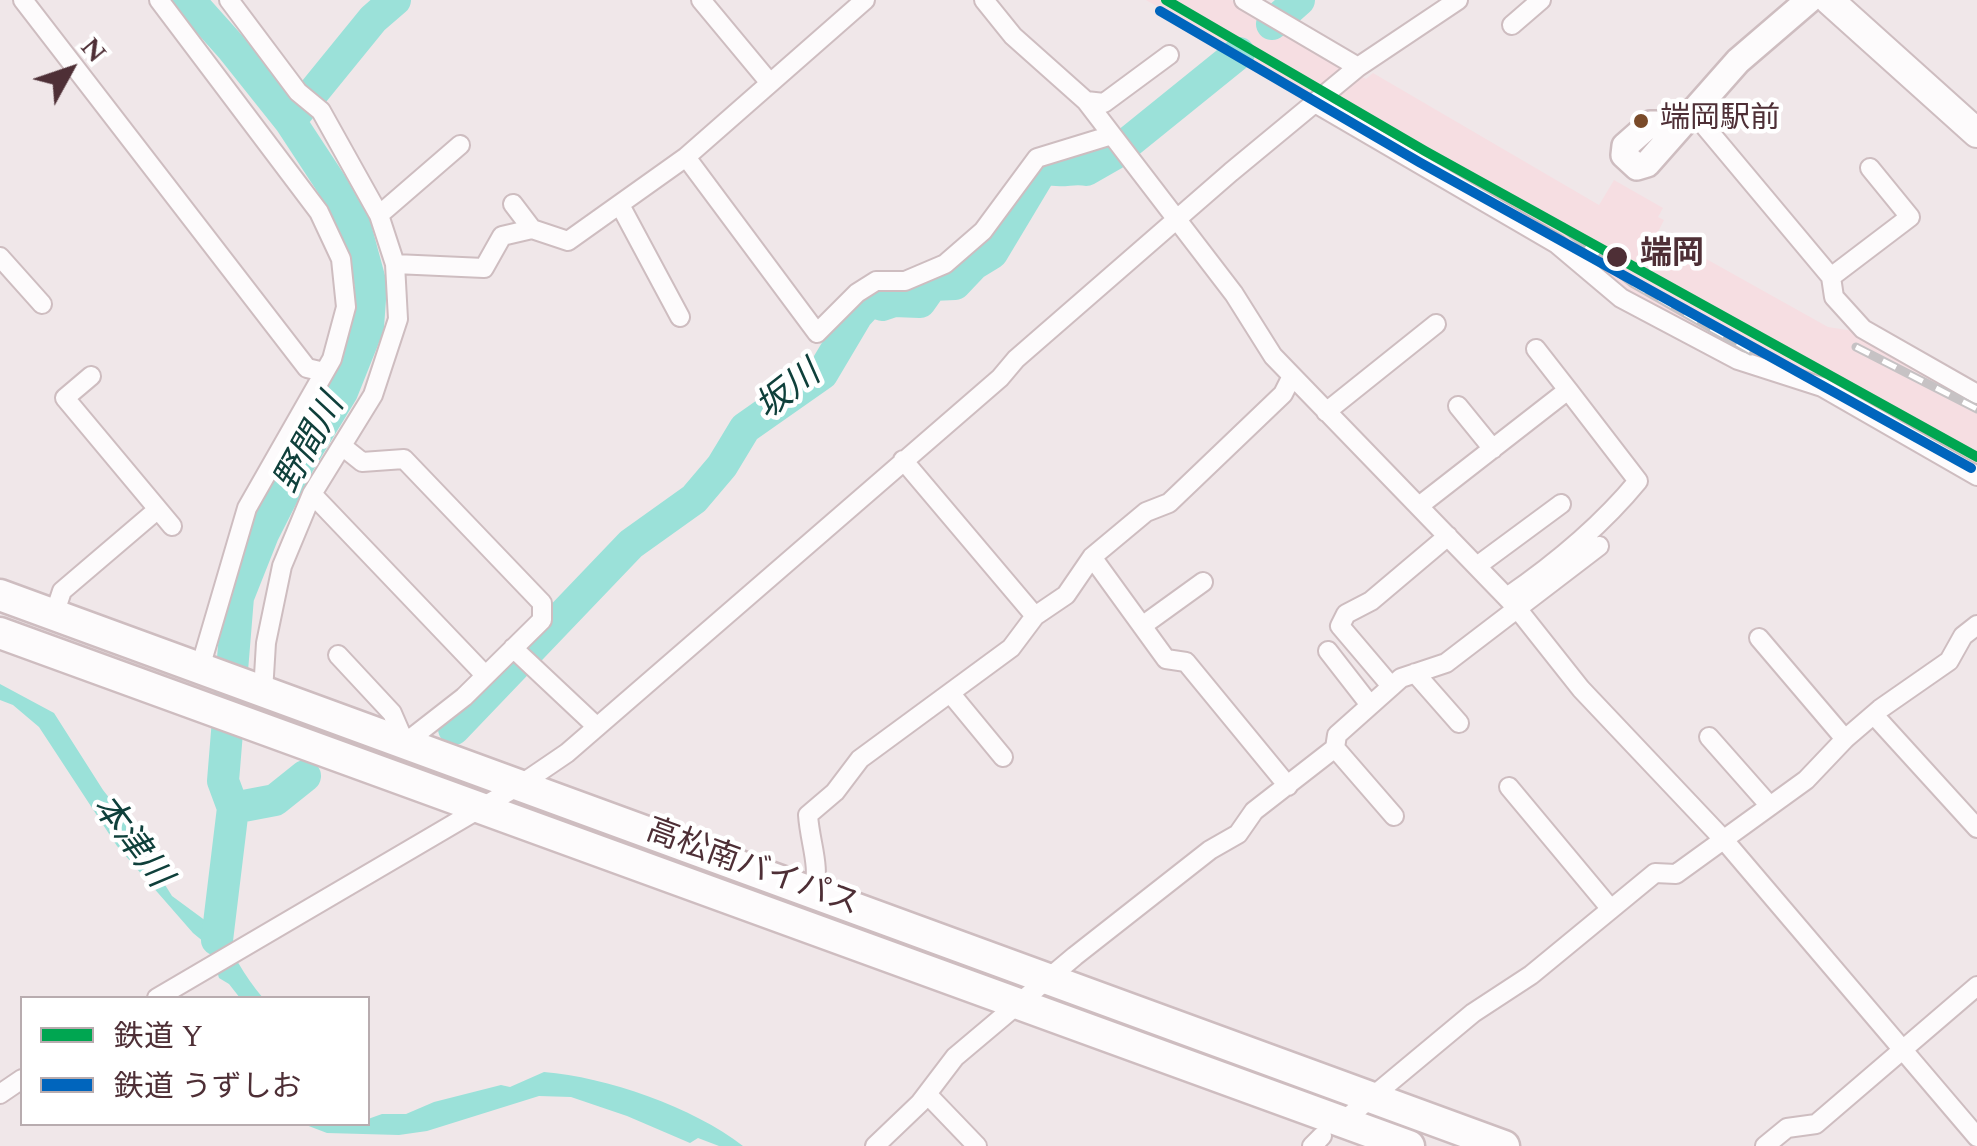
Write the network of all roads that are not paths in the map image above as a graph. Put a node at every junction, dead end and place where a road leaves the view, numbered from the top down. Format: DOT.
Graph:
graph roads {
  1 [pos="23,0"];
  2 [pos="160,0"];
  3 [pos="228,0"];
  4 [pos="701,0"];
  5 [pos="984,0"];
  6 [pos="1244,0"];
  7 [pos="1458,0"];
  8 [pos="1541,0"];
  9 [pos="1808,0"];
  10 [pos="1829,0"];
  11 [pos="858,2"];
  12 [pos="1270,6"];
  13 [pos="1512,26"];
  14 [pos="1168,54"];
  15 [pos="1358,67"];
  16 [pos="770,83"];
  17 [pos="1086,102"];
  18 [pos="1315,103"];
  19 [pos="1692,111"];
  20 [pos="1977,133"];
  21 [pos="1670,138"];
  22 [pos="1118,143"];
  23 [pos="460,145"];
  24 [pos="686,157"];
  25 [pos="1870,168"];
  26 [pos="513,204"];
  27 [pos="620,204"];
  28 [pos="379,215"];
  29 [pos="1177,218"];
  30 [pos="532,229"];
  31 [pos="0,257"];
  32 [pos="395,264"];
  33 [pos="1831,277"];
  34 [pos="42,304"];
  35 [pos="680,317"];
  36 [pos="1436,324"];
  37 [pos="1536,349"];
  38 [pos="324,372"];
  39 [pos="91,376"];
  40 [pos="1292,376"];
  41 [pos="1568,390"];
  42 [pos="1977,394"];
  43 [pos="1458,406"];
  44 [pos="1326,412"];
  45 [pos="342,446"];
  46 [pos="1493,448"];
  47 [pos="903,460"];
  48 [pos="1977,476"];
  49 [pos="312,494"];
  50 [pos="1561,504"];
  51 [pos="1419,506"];
  52 [pos="158,510"];
  53 [pos="172,526"];
  54 [pos="1448,536"];
  55 [pos="1599,546"];
  56 [pos="1092,556"];
  57 [pos="1477,566"];
  58 [pos="1203,582"];
  59 [pos="0,595"];
  60 [pos="1511,602"];
  61 [pos="54,615"];
  62 [pos="1035,616"];
  63 [pos="1977,624"];
  64 [pos="1142,626"];
  65 [pos="0,632"];
  66 [pos="1758,638"];
  67 [pos="1328,651"];
  68 [pos="338,655"];
  69 [pos="521,655"];
  70 [pos="205,670"];
  71 [pos="1415,673"];
  72 [pos="485,675"];
  73 [pos="1392,686"];
  74 [pos="263,692"];
  75 [pos="951,694"];
  76 [pos="1370,705"];
  77 [pos="1874,714"];
  78 [pos="1458,722"];
  79 [pos="596,726"];
  80 [pos="1710,736"];
  81 [pos="1844,739"];
  82 [pos="405,743"];
  83 [pos="1335,748"];
  84 [pos="1002,757"];
  85 [pos="520,785"];
  86 [pos="1288,786"];
  87 [pos="1509,787"];
  88 [pos="1770,806"];
  89 [pos="478,808"];
  90 [pos="1394,816"];
  91 [pos="1977,828"];
  92 [pos="1724,840"];
  93 [pos="813,893"];
  94 [pos="1610,908"];
  95 [pos="1050,980"];
  96 [pos="1977,986"];
  97 [pos="160,996"];
  98 [pos="1021,1004"];
  99 [pos="1903,1050"];
  100 [pos="927,1094"];
  101 [pos="1370,1097"];
  102 [pos="1325,1135"];
  103 [pos="1977,1137"];
  104 [pos="875,1146"];
  105 [pos="978,1146"];
  106 [pos="1409,1146"];
  107 [pos="1504,1146"];
  108 [pos="1765,1146"];
  1 -- 38 [label="street"];
  2 -- 38 [label="street"];
  3 -- 28 [label="street"];
  4 -- 16 [label="street"];
  5 -- 17 [label="street"];
  6 -- 12 [label="street"];
  7 -- 15 [label="street"];
  8 -- 13 [label="street"];
  9 -- 19 [label="main road"];
  10 -- 20 [label="main road"];
  11 -- 16 [label="street"];
  12 -- 15 [label="street"];
  14 -- 17 [label="street"];
  15 -- 18 [label="street"];
  16 -- 24 [label="street"];
  17 -- 22 [label="street"];
  18 -- 29 [label="street"];
  18 -- 48 [label="street"];
  19 -- 21 [label="main road"];
  19 -- 33 [label="street"];
  22 -- 24 [label="street"];
  22 -- 29 [label="street"];
  23 -- 28 [label="street"];
  24 -- 27 [label="street"];
  25 -- 33 [label="street"];
  26 -- 30 [label="street"];
  27 -- 30 [label="street"];
  27 -- 35 [label="street"];
  28 -- 32 [label="street"];
  29 -- 40 [label="street"];
  29 -- 47 [label="street"];
  30 -- 32 [label="street"];
  31 -- 34 [label="street"];
  32 -- 45 [label="street"];
  33 -- 42 [label="street"];
  36 -- 44 [label="street"];
  37 -- 41 [label="street"];
  38 -- 70 [label="street"];
  39 -- 52 [label="street"];
  40 -- 44 [label="street"];
  40 -- 56 [label="street"];
  41 -- 46 [label="street"];
  41 -- 60 [label="street"];
  43 -- 46 [label="street"];
  44 -- 51 [label="street"];
  45 -- 49 [label="street"];
  45 -- 69 [label="street"];
  46 -- 51 [label="street"];
  47 -- 62 [label="street"];
  47 -- 79 [label="street"];
  49 -- 72 [label="street"];
  49 -- 74 [label="street"];
  50 -- 57 [label="street"];
  51 -- 54 [label="street"];
  52 -- 53 [label="street"];
  52 -- 61 [label="street"];
  54 -- 57 [label="street"];
  54 -- 73 [label="street"];
  55 -- 60 [label="street"];
  56 -- 62 [label="street"];
  56 -- 64 [label="street"];
  57 -- 60 [label="street"];
  58 -- 64 [label="street"];
  59 -- 61 [label="highway, 高松南バイパス"];
  60 -- 71 [label="street"];
  60 -- 92 [label="street"];
  61 -- 70 [label="highway, 高松南バイパス"];
  62 -- 75 [label="street"];
  63 -- 77 [label="street"];
  64 -- 86 [label="street"];
  65 -- 89 [label="highway, 高松南バイパス"];
  66 -- 81 [label="street"];
  67 -- 76 [label="street"];
  68 -- 82 [label="street"];
  69 -- 72 [label="street"];
  69 -- 79 [label="street"];
  70 -- 74 [label="highway, 高松南バイパス"];
  71 -- 73 [label="street"];
  71 -- 78 [label="street"];
  72 -- 82 [label="street"];
  73 -- 76 [label="street"];
  74 -- 82 [label="highway, 高松南バイパス"];
  75 -- 84 [label="street"];
  75 -- 93 [label="street"];
  76 -- 83 [label="street"];
  77 -- 81 [label="street"];
  77 -- 91 [label="street"];
  79 -- 85 [label="street"];
  80 -- 88 [label="street"];
  81 -- 88 [label="street"];
  82 -- 85 [label="highway, 高松南バイパス"];
  83 -- 86 [label="street"];
  83 -- 90 [label="street"];
  85 -- 89 [label="street"];
  85 -- 93 [label="highway, 高松南バイパス"];
  86 -- 95 [label="street"];
  87 -- 94 [label="street"];
  88 -- 92 [label="street"];
  89 -- 97 [label="street"];
  89 -- 98 [label="highway, 高松南バイパス"];
  92 -- 94 [label="street"];
  92 -- 99 [label="street"];
  93 -- 95 [label="highway, 高松南バイパス"];
  94 -- 101 [label="street"];
  95 -- 98 [label="street"];
  95 -- 101 [label="highway, 高松南バイパス"];
  96 -- 99 [label="street"];
  98 -- 100 [label="street"];
  98 -- 102 [label="highway, 高松南バイパス"];
  99 -- 103 [label="street"];
  99 -- 108 [label="street"];
  100 -- 104 [label="street"];
  100 -- 105 [label="street"];
  101 -- 102 [label="street"];
  101 -- 107 [label="highway, 高松南バイパス"];
  102 -- 106 [label="highway, 高松南バイパス"];
}
